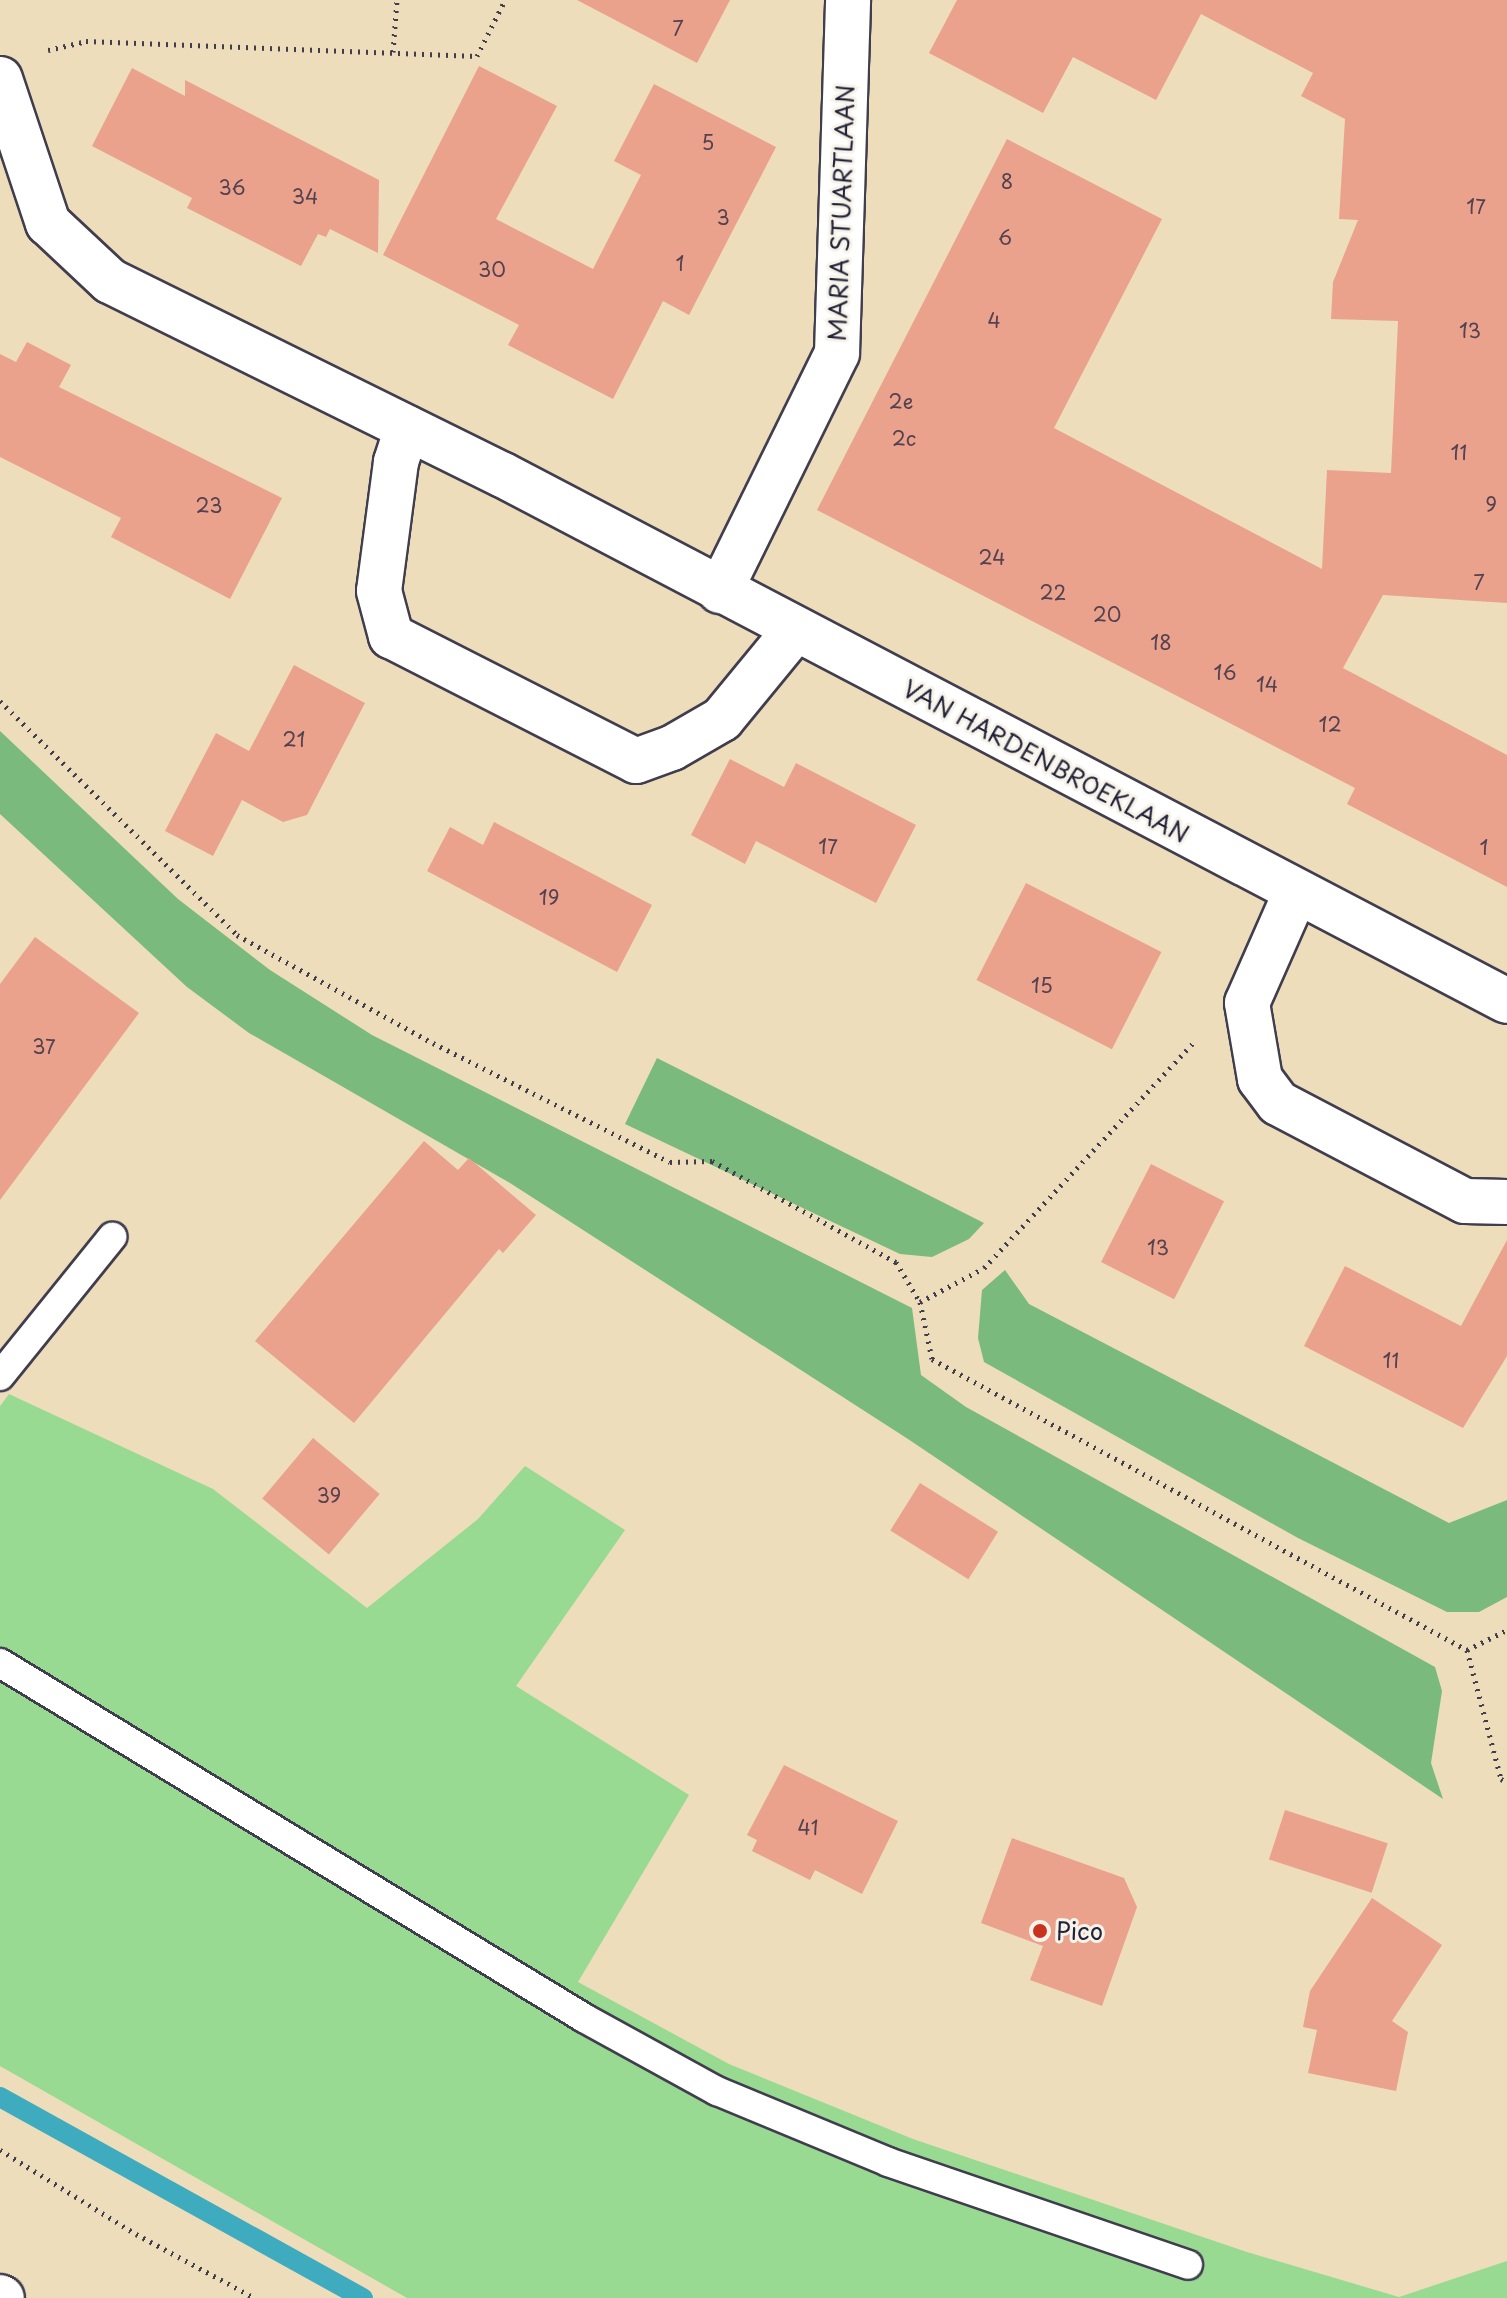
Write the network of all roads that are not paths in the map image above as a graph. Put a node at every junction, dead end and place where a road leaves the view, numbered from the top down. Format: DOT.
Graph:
graph roads {
  1 [pos="848,0"];
  2 [pos="0,79"];
  3 [pos="407,428"];
  4 [pos="720,591"];
  5 [pos="795,630"];
  6 [pos="1296,892"];
  7 [pos="1507,1001"];
  8 [pos="1507,1202"];
  9 [pos="112,1237"];
  10 [pos="0,1376"];
  11 [pos="0,1663"];
  12 [pos="1188,2265"];
  1 -- 4 [label="street, MARIA STUARTLAAN"];
  2 -- 3 [label="street, VAN HARDENBROEKLAAN"];
  3 -- 4 [label="street, VAN HARDENBROEKLAAN"];
  3 -- 5 [label="street"];
  4 -- 5 [label="street, VAN HARDENBROEKLAAN"];
  5 -- 6 [label="street, VAN HARDENBROEKLAAN"];
  6 -- 7 [label="street, VAN HARDENBROEKLAAN"];
  6 -- 8 [label="street"];
  9 -- 10 [label="lane"];
  11 -- 12 [label="lane"];
}
